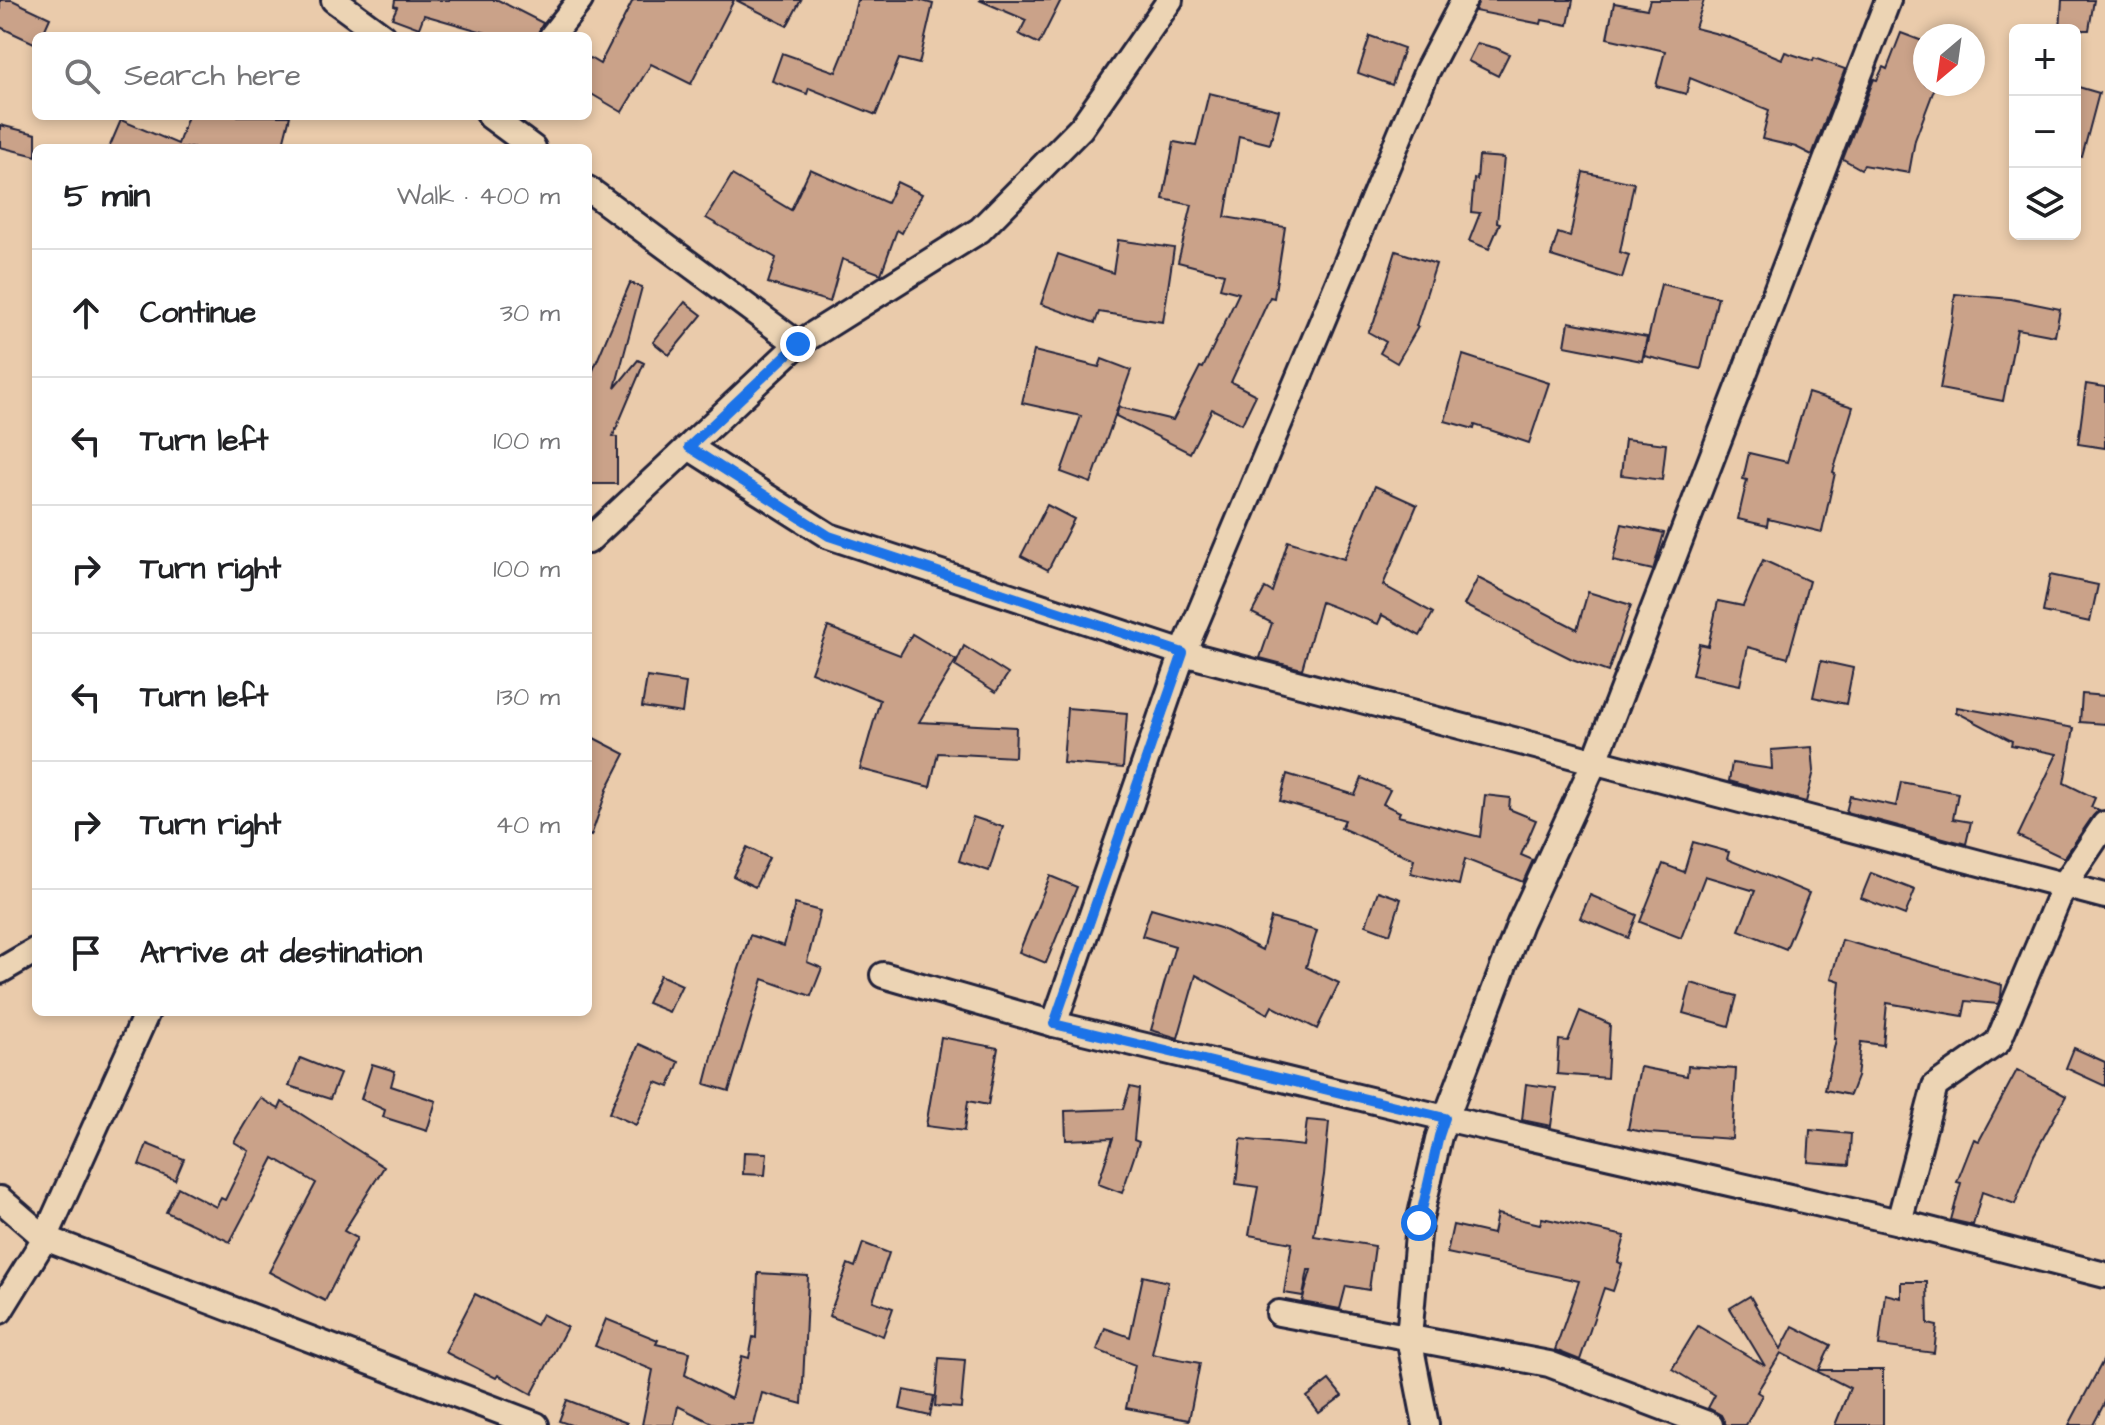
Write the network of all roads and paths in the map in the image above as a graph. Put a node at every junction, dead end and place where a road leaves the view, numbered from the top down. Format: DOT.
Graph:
graph roads {
  1 [pos="334,0"];
  2 [pos="580,0"];
  3 [pos="1170,0"];
  4 [pos="1464,0"];
  5 [pos="1888,0"];
  6 [pos="378,32"];
  7 [pos="555,32"];
  8 [pos="495,120"];
  9 [pos="528,144"];
  10 [pos="592,192"];
  11 [pos="798,344"];
  12 [pos="689,447"];
  13 [pos="592,537"];
  14 [pos="1183,653"];
  15 [pos="1595,761"];
  16 [pos="2105,824"];
  17 [pos="2064,885"];
  18 [pos="2105,896"];
  19 [pos="32,952"];
  20 [pos="0,971"];
  21 [pos="883,975"];
  22 [pos="145,1016"];
  23 [pos="1054,1024"];
  24 [pos="1445,1118"];
  25 [pos="0,1199"];
  26 [pos="1899,1222"];
  27 [pos="45,1238"];
  28 [pos="2105,1275"];
  29 [pos="0,1311"];
  30 [pos="1279,1313"];
  31 [pos="1409,1338"];
  32 [pos="536,1425"];
  33 [pos="1426,1425"];
  34 [pos="1710,1425"];
  1 -- 6 [label="street"];
  2 -- 7 [label="street"];
  3 -- 11 [label="street"];
  4 -- 14 [label="street"];
  5 -- 15 [label="street"];
  8 -- 9 [label="street"];
  10 -- 11 [label="street"];
  11 -- 12 [label="street"];
  12 -- 13 [label="street"];
  12 -- 14 [label="street"];
  14 -- 15 [label="street"];
  14 -- 23 [label="street"];
  15 -- 17 [label="street"];
  15 -- 24 [label="street"];
  16 -- 17 [label="street"];
  17 -- 18 [label="street"];
  17 -- 26 [label="street"];
  19 -- 20 [label="street"];
  21 -- 23 [label="street"];
  22 -- 27 [label="street"];
  23 -- 24 [label="street"];
  24 -- 26 [label="street"];
  24 -- 31 [label="street"];
  25 -- 27 [label="street"];
  26 -- 28 [label="street"];
  27 -- 29 [label="street"];
  27 -- 32 [label="street"];
  30 -- 31 [label="street"];
  31 -- 33 [label="street"];
  31 -- 34 [label="street"];
}
